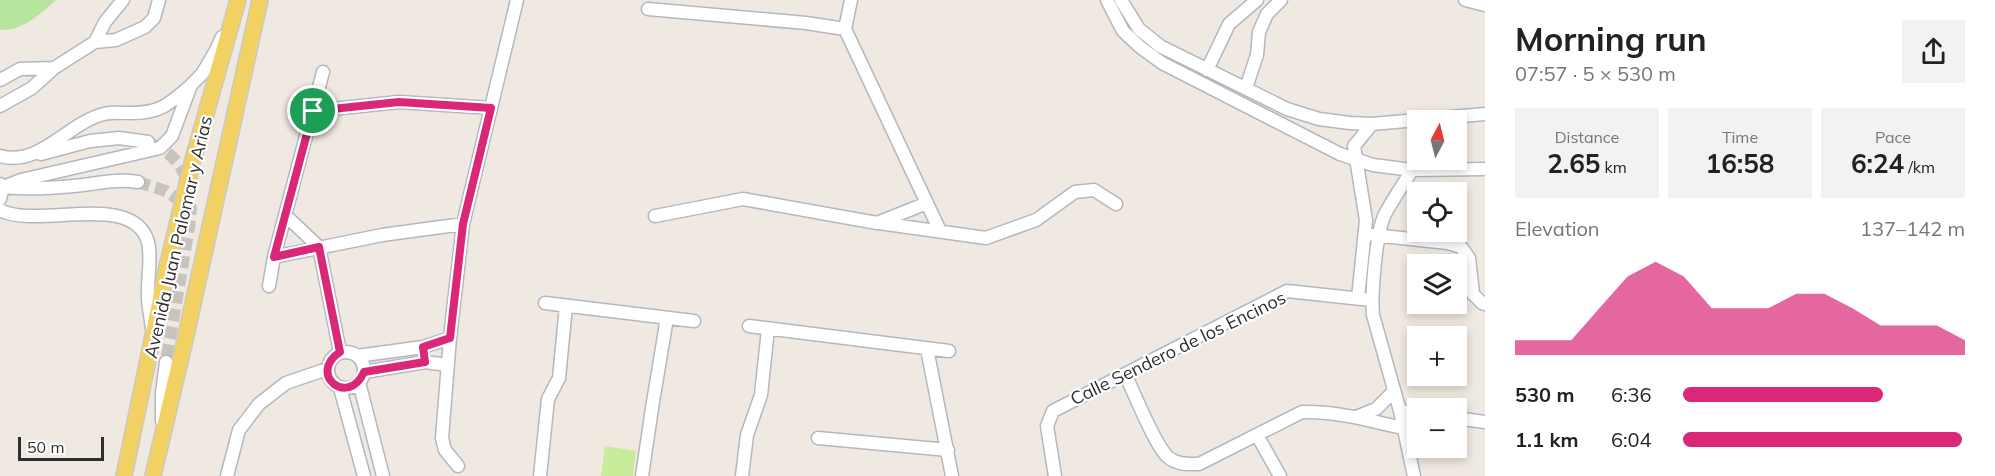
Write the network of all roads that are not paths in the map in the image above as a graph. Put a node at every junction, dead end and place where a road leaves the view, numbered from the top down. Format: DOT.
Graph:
graph roads {
  1 [pos="123,0"];
  2 [pos="159,0"];
  3 [pos="238,0"];
  4 [pos="260,0"];
  5 [pos="517,0"];
  6 [pos="851,0"];
  7 [pos="1107,0"];
  8 [pos="1121,0"];
  9 [pos="1281,0"];
  10 [pos="1465,0"];
  11 [pos="1256,1"];
  12 [pos="1485,5"];
  13 [pos="648,9"];
  14 [pos="1267,14"];
  15 [pos="845,29"];
  16 [pos="95,42"];
  17 [pos="54,68"];
  18 [pos="1207,70"];
  19 [pos="323,72"];
  20 [pos="0,80"];
  21 [pos="191,85"];
  22 [pos="1246,88"];
  23 [pos="0,106"];
  24 [pos="491,108"];
  25 [pos="313,111"];
  26 [pos="1485,114"];
  27 [pos="1372,124"];
  28 [pos="148,142"];
  29 [pos="0,156"];
  30 [pos="28,156"];
  31 [pos="1355,159"];
  32 [pos="1485,170"];
  33 [pos="1412,171"];
  34 [pos="138,182"];
  35 [pos="1,190"];
  36 [pos="927,203"];
  37 [pos="1116,204"];
  38 [pos="0,210"];
  39 [pos="285,215"];
  40 [pos="655,216"];
  41 [pos="877,223"];
  42 [pos="463,224"];
  43 [pos="940,231"];
  44 [pos="1365,235"];
  45 [pos="1379,236"];
  46 [pos="319,247"];
  47 [pos="274,257"];
  48 [pos="269,286"];
  49 [pos="1358,298"];
  50 [pos="1371,300"];
  51 [pos="545,303"];
  52 [pos="1485,303"];
  53 [pos="566,306"];
  54 [pos="667,318"];
  55 [pos="694,321"];
  56 [pos="749,326"];
  57 [pos="768,329"];
  58 [pos="153,336"];
  59 [pos="450,338"];
  60 [pos="423,347"];
  61 [pos="927,349"];
  62 [pos="949,351"];
  63 [pos="340,352"];
  64 [pos="357,356"];
  65 [pos="166,362"];
  66 [pos="425,362"];
  67 [pos="448,365"];
  68 [pos="327,369"];
  69 [pos="1125,374"];
  70 [pos="362,377"];
  71 [pos="340,388"];
  72 [pos="1394,391"];
  73 [pos="1400,411"];
  74 [pos="1407,412"];
  75 [pos="1356,417"];
  76 [pos="1467,420"];
  77 [pos="1485,422"];
  78 [pos="1403,428"];
  79 [pos="1257,435"];
  80 [pos="818,438"];
  81 [pos="161,443"];
  82 [pos="948,450"];
  83 [pos="458,466"];
  84 [pos="124,476"];
  85 [pos="153,476"];
  86 [pos="227,476"];
  87 [pos="364,476"];
  88 [pos="383,476"];
  89 [pos="540,476"];
  90 [pos="642,476"];
  91 [pos="742,476"];
  92 [pos="952,476"];
  93 [pos="1055,476"];
  94 [pos="1280,476"];
  95 [pos="1414,476"];
  1 -- 16 [label="street"];
  2 -- 16 [label="street"];
  3 -- 21 [label="street"];
  3 -- 58 [label="main road, Avenida Juan Palomar y Arias"];
  4 -- 81 [label="main road, Avenida Juan Palomar y Arias"];
  5 -- 24 [label="street"];
  6 -- 15 [label="street"];
  7 -- 31 [label="street"];
  8 -- 18 [label="street"];
  9 -- 14 [label="street"];
  10 -- 12 [label="street"];
  11 -- 14 [label="street"];
  11 -- 18 [label="street"];
  13 -- 15 [label="street"];
  14 -- 22 [label="street"];
  15 -- 36 [label="street"];
  16 -- 17 [label="street"];
  17 -- 20 [label="street"];
  17 -- 23 [label="street"];
  18 -- 22 [label="street"];
  19 -- 25 [label="street"];
  21 -- 30 [label="street"];
  21 -- 35 [label="street"];
  22 -- 27 [label="street"];
  24 -- 25 [label="street"];
  24 -- 42 [label="street"];
  25 -- 39 [label="street"];
  26 -- 27 [label="street"];
  27 -- 31 [label="street"];
  28 -- 30 [label="street"];
  29 -- 30 [label="street"];
  31 -- 33 [label="street"];
  31 -- 44 [label="street"];
  32 -- 33 [label="street"];
  33 -- 45 [label="street"];
  34 -- 35 [label="street"];
  36 -- 41 [label="street"];
  36 -- 43 [label="street"];
  37 -- 43 [label="street"];
  38 -- 58 [label="street"];
  39 -- 46 [label="street"];
  39 -- 47 [label="street"];
  40 -- 41 [label="street"];
  41 -- 43 [label="street"];
  42 -- 46 [label="street"];
  42 -- 59 [label="street"];
  44 -- 45 [label="street"];
  44 -- 49 [label="street"];
  45 -- 50 [label="street"];
  45 -- 52 [label="street"];
  46 -- 47 [label="street"];
  46 -- 63 [label="street"];
  47 -- 48 [label="street"];
  49 -- 50 [label="street, Calle Sendero de los Encinos"];
  49 -- 69 [label="street, Calle Sendero de los Encinos"];
  50 -- 72 [label="street"];
  51 -- 53 [label="street"];
  53 -- 54 [label="street"];
  53 -- 89 [label="street"];
  54 -- 55 [label="street"];
  54 -- 90 [label="street"];
  56 -- 57 [label="street"];
  57 -- 61 [label="street"];
  57 -- 91 [label="street"];
  58 -- 84 [label="main road, Avenida Juan Palomar y Arias"];
  59 -- 60 [label="street"];
  59 -- 67 [label="street"];
  60 -- 64 [label="street"];
  60 -- 66 [label="street"];
  61 -- 62 [label="street"];
  61 -- 82 [label="street"];
  63 -- 64 [label="street"];
  63 -- 68 [label="street"];
  64 -- 70 [label="street"];
  65 -- 81 [label="street"];
  66 -- 67 [label="street"];
  66 -- 70 [label="street"];
  67 -- 83 [label="street"];
  68 -- 71 [label="street"];
  68 -- 86 [label="street"];
  69 -- 79 [label="street"];
  69 -- 93 [label="street, Calle Sendero de los Encinos"];
  70 -- 71 [label="street"];
  70 -- 88 [label="street"];
  71 -- 87 [label="street"];
  72 -- 73 [label="street"];
  72 -- 75 [label="street"];
  73 -- 74 [label="street"];
  73 -- 78 [label="street"];
  75 -- 78 [label="street"];
  75 -- 79 [label="street"];
  76 -- 77 [label="street"];
  78 -- 95 [label="street"];
  79 -- 94 [label="street"];
  80 -- 82 [label="street"];
  81 -- 85 [label="main road, Avenida Juan Palomar y Arias"];
  82 -- 92 [label="street"];
}
